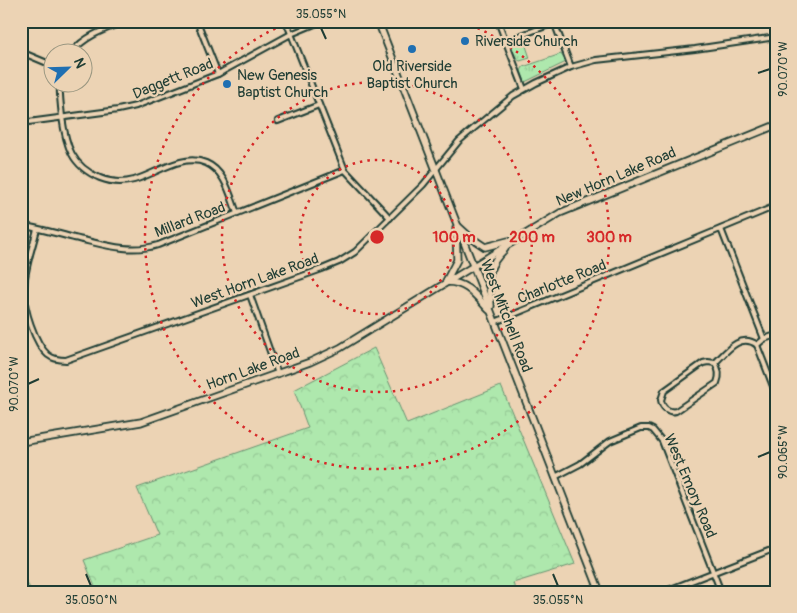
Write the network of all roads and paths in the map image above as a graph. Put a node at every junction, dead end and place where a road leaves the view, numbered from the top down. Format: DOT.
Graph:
graph roads {
  1 [pos="126,21"];
  2 [pos="197,21"];
  3 [pos="286,21"];
  4 [pos="322,21"];
  5 [pos="378,21"];
  6 [pos="498,21"];
  7 [pos="554,22"];
  8 [pos="291,34"];
  9 [pos="776,37"];
  10 [pos="506,41"];
  11 [pos="82,42"];
  12 [pos="21,52"];
  13 [pos="42,61"];
  14 [pos="571,66"];
  15 [pos="218,74"];
  16 [pos="524,89"];
  17 [pos="61,92"];
  18 [pos="319,105"];
  19 [pos="62,117"];
  20 [pos="278,121"];
  21 [pos="21,123"];
  22 [pos="776,125"];
  23 [pos="345,170"];
  24 [pos="436,171"];
  25 [pos="776,206"];
  26 [pos="237,213"];
  27 [pos="390,218"];
  28 [pos="456,224"];
  29 [pos="21,225"];
  30 [pos="36,229"];
  31 [pos="721,229"];
  32 [pos="515,240"];
  33 [pos="473,266"];
  34 [pos="445,282"];
  35 [pos="22,292"];
  36 [pos="250,295"];
  37 [pos="492,314"];
  38 [pos="495,322"];
  39 [pos="776,335"];
  40 [pos="764,339"];
  41 [pos="757,345"];
  42 [pos="715,363"];
  43 [pos="278,374"];
  44 [pos="776,394"];
  45 [pos="21,442"];
  46 [pos="555,477"];
  47 [pos="776,548"];
  48 [pos="713,572"];
  49 [pos="600,592"];
  50 [pos="664,592"];
  51 [pos="721,592"];
  1 -- 11 [label="street"];
  2 -- 15 [label="street"];
  3 -- 8 [label="street"];
  4 -- 8 [label="street, Daggett Road"];
  5 -- 24 [label="main road, West Mitchell Road"];
  6 -- 10 [label="street"];
  7 -- 10 [label="street"];
  7 -- 14 [label="street"];
  8 -- 15 [label="street, Daggett Road"];
  8 -- 18 [label="street"];
  9 -- 14 [label="street, West Horn Lake Road"];
  10 -- 16 [label="street"];
  12 -- 13 [label="street"];
  14 -- 16 [label="street, West Horn Lake Road"];
  15 -- 19 [label="street, Daggett Road"];
  16 -- 24 [label="street, West Horn Lake Road"];
  17 -- 19 [label="street"];
  18 -- 20 [label="street"];
  18 -- 23 [label="street"];
  19 -- 21 [label="street, Daggett Road"];
  19 -- 26 [label="street"];
  22 -- 32 [label="main road, New Horn Lake Road"];
  23 -- 26 [label="street, Millard Road"];
  23 -- 27 [label="street"];
  24 -- 27 [label="street, West Horn Lake Road"];
  24 -- 28 [label="main road, West Mitchell Road"];
  25 -- 31 [label="street, Charlotte Road"];
  26 -- 30 [label="street, Millard Road"];
  27 -- 36 [label="street, West Horn Lake Road"];
  28 -- 32 [label="main road"];
  28 -- 33 [label="main road, West Mitchell Road"];
  28 -- 34 [label="main road"];
  29 -- 30 [label="street, Millard Road"];
  30 -- 35 [label="street"];
  31 -- 38 [label="street, Charlotte Road"];
  31 -- 40 [label="street"];
  32 -- 33 [label="main road, New Horn Lake Road"];
  32 -- 37 [label="main road"];
  33 -- 34 [label="main road, Horn Lake Road"];
  33 -- 37 [label="main road, West Mitchell Road"];
  34 -- 37 [label="main road"];
  34 -- 43 [label="main road, Horn Lake Road"];
  35 -- 36 [label="street, West Horn Lake Road"];
  36 -- 43 [label="street"];
  37 -- 38 [label="main road, West Mitchell Road"];
  38 -- 46 [label="main road, West Mitchell Road"];
  39 -- 40 [label="street"];
  40 -- 41 [label="street"];
  41 -- 42 [label="street"];
  41 -- 44 [label="street"];
  42 -- 42 [label="street"];
  43 -- 45 [label="main road, Horn Lake Road"];
  46 -- 48 [label="street, West Emory Road"];
  46 -- 49 [label="main road, West Mitchell Road"];
  47 -- 48 [label="street"];
  48 -- 50 [label="street"];
  48 -- 51 [label="street"];
}
